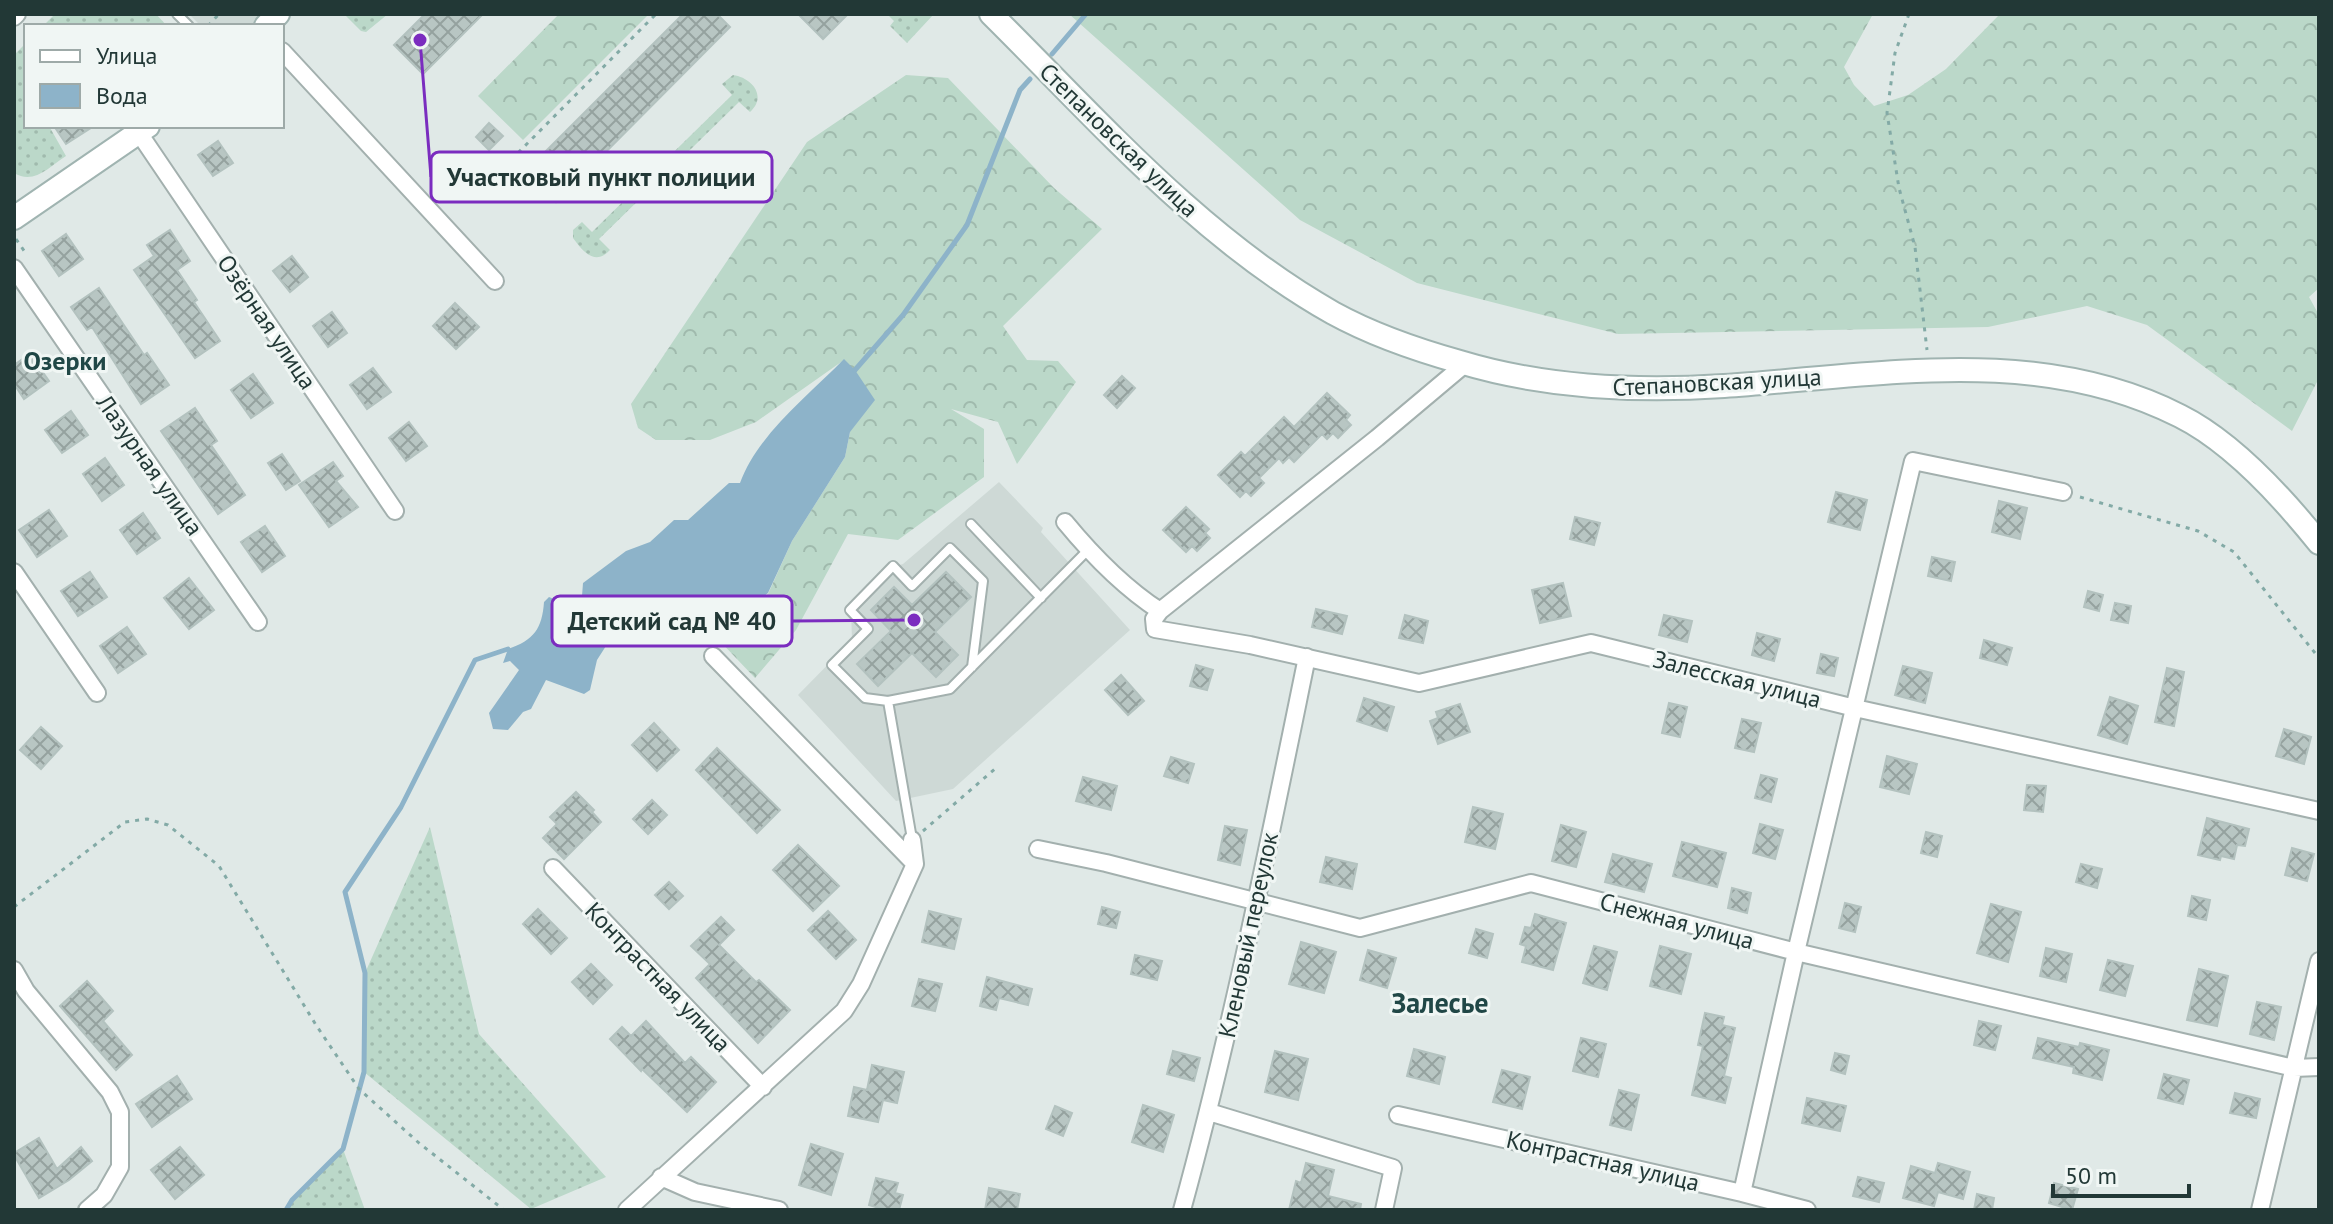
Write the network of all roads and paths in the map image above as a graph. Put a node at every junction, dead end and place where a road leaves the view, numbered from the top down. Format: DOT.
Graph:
graph roads {
  1 [pos="656,14"];
  2 [pos="991,14"];
  3 [pos="1909,14"];
  4 [pos="284,53"];
  5 [pos="143,129"];
  6 [pos="497,174"];
  7 [pos="17,211"];
  8 [pos="14,268"];
  9 [pos="495,281"];
  10 [pos="1465,364"];
  11 [pos="1931,369"];
  12 [pos="2063,492"];
  13 [pos="395,511"];
  14 [pos="1065,522"];
  15 [pos="971,524"];
  16 [pos="2319,543"];
  17 [pos="1088,550"];
  18 [pos="14,572"];
  19 [pos="1041,598"];
  20 [pos="1160,611"];
  21 [pos="258,622"];
  22 [pos="713,656"];
  23 [pos="1307,657"];
  24 [pos="2319,658"];
  25 [pos="972,667"];
  26 [pos="97,693"];
  27 [pos="888,701"];
  28 [pos="1855,708"];
  29 [pos="996,768"];
  30 [pos="2319,811"];
  31 [pos="912,840"];
  32 [pos="1038,849"];
  33 [pos="915,864"];
  34 [pos="553,868"];
  35 [pos="1257,900"];
  36 [pos="14,907"];
  37 [pos="1796,952"];
  38 [pos="2319,961"];
  39 [pos="14,970"];
  40 [pos="2319,1067"];
  41 [pos="2294,1068"];
  42 [pos="763,1087"];
  43 [pos="1209,1112"];
  44 [pos="1398,1115"];
  45 [pos="661,1177"];
  46 [pos="1742,1193"];
  47 [pos="87,1210"];
  48 [pos="504,1210"];
  49 [pos="627,1210"];
  50 [pos="779,1210"];
  51 [pos="1182,1210"];
  52 [pos="1384,1210"];
  53 [pos="1807,1210"];
  54 [pos="2260,1210"];
  1 -- 6 [label="path"];
  2 -- 10 [label="street, Степановская улица"];
  3 -- 11 [label="path"];
  4 -- 9 [label="street"];
  5 -- 7 [label="street"];
  5 -- 13 [label="street, Озёрная улица"];
  8 -- 21 [label="street, Лазурная улица"];
  10 -- 11 [label="street, Степановская улица"];
  10 -- 20 [label="street"];
  11 -- 16 [label="street, Степановская улица"];
  12 -- 24 [label="path"];
  12 -- 28 [label="street"];
  14 -- 17 [label="street"];
  15 -- 19 [label="lane"];
  17 -- 19 [label="lane"];
  17 -- 20 [label="street"];
  18 -- 26 [label="street"];
  19 -- 25 [label="lane"];
  20 -- 23 [label="street, Залесская улица"];
  22 -- 33 [label="street"];
  23 -- 28 [label="street, Залесская улица"];
  23 -- 35 [label="street, Кленовый переулок"];
  25 -- 27 [label="lane"];
  25 -- 27 [label="lane"];
  27 -- 31 [label="lane"];
  28 -- 30 [label="street, Залесская улица"];
  28 -- 37 [label="street"];
  29 -- 31 [label="path"];
  31 -- 33 [label="street"];
  32 -- 35 [label="street, Снежная улица"];
  33 -- 42 [label="street"];
  34 -- 42 [label="street, Контрастная улица"];
  35 -- 37 [label="street, Снежная улица"];
  35 -- 43 [label="street, Кленовый переулок"];
  36 -- 48 [label="path"];
  37 -- 41 [label="street, Снежная улица"];
  37 -- 46 [label="street"];
  38 -- 41 [label="street"];
  39 -- 47 [label="street"];
  40 -- 41 [label="street, Снежная улица"];
  41 -- 54 [label="street"];
  42 -- 45 [label="street"];
  43 -- 51 [label="street, Кленовый переулок"];
  43 -- 52 [label="street"];
  44 -- 46 [label="street, Контрастная улица"];
  45 -- 49 [label="street"];
  45 -- 50 [label="street"];
  46 -- 53 [label="street, Контрастная улица"];
}
